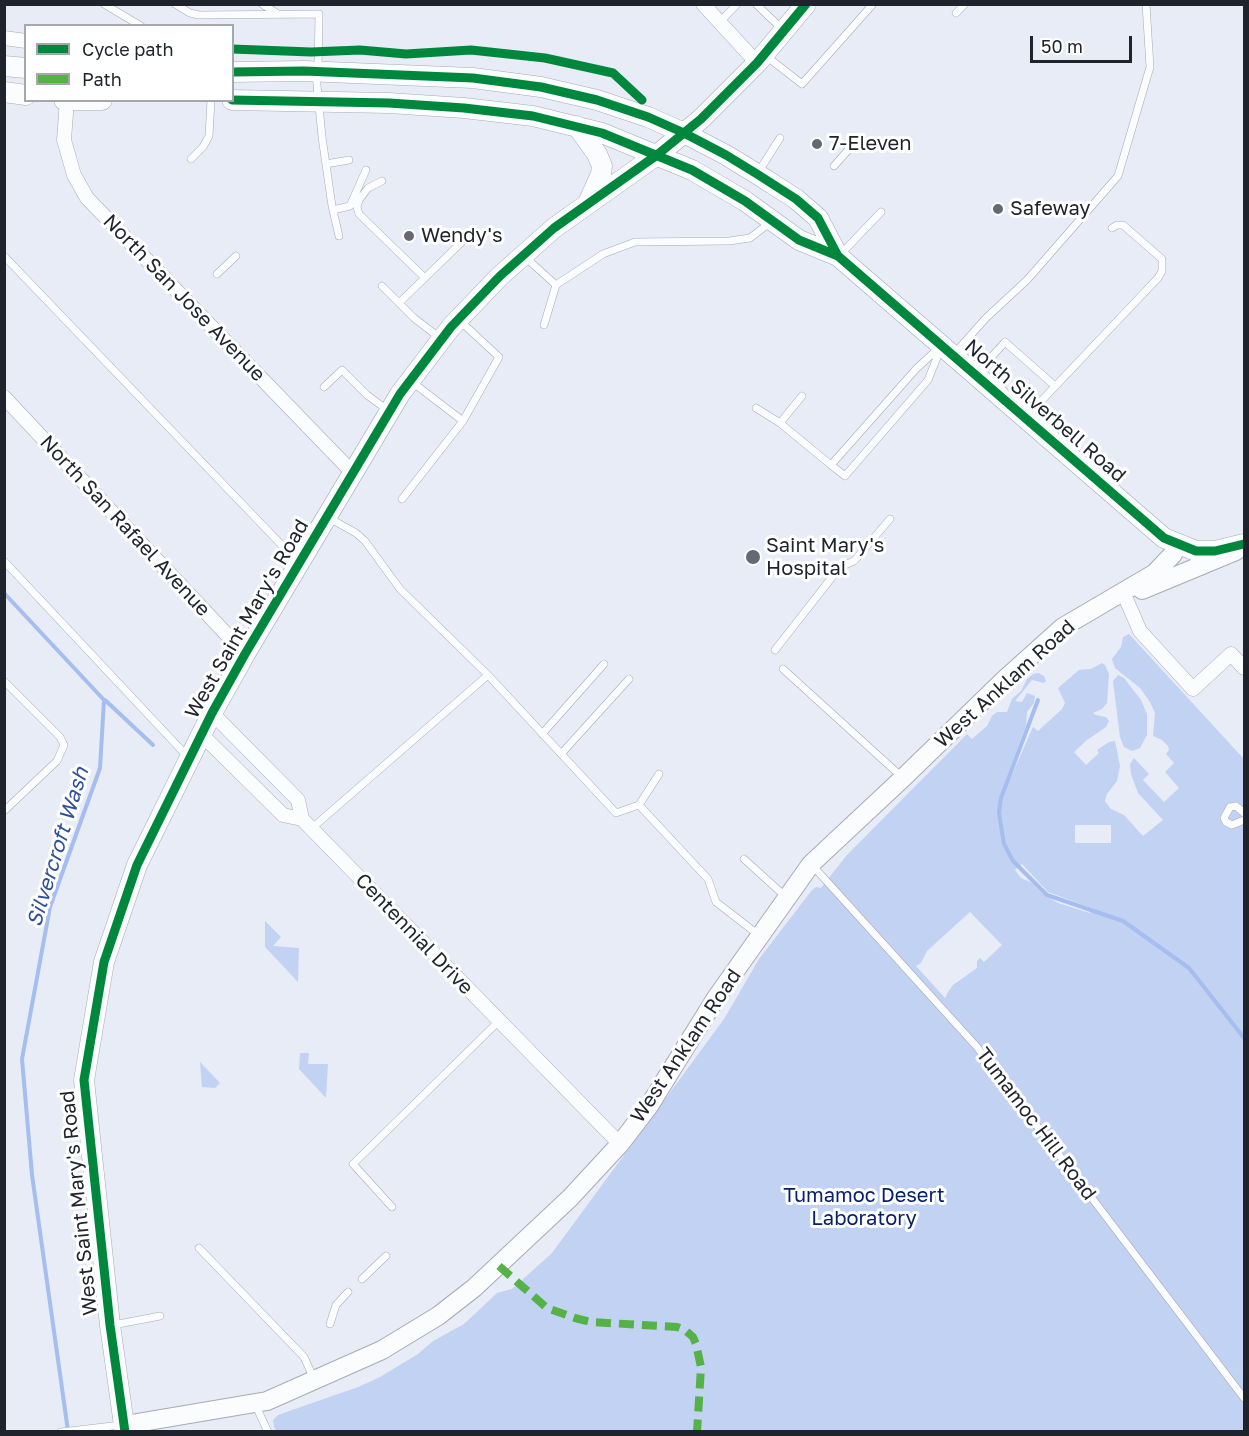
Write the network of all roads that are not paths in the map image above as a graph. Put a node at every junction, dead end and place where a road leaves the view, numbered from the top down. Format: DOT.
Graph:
graph roads {
  1 [pos="104,4"];
  2 [pos="175,4"];
  3 [pos="262,4"];
  4 [pos="703,4"];
  5 [pos="737,4"];
  6 [pos="756,4"];
  7 [pos="806,4"];
  8 [pos="873,4"];
  9 [pos="965,4"];
  10 [pos="1146,4"];
  11 [pos="279,14"];
  12 [pos="956,14"];
  13 [pos="720,22"];
  14 [pos="138,24"];
  15 [pos="784,31"];
  16 [pos="4,38"];
  17 [pos="24,40"];
  18 [pos="761,58"];
  19 [pos="4,66"];
  20 [pos="24,68"];
  21 [pos="234,72"];
  22 [pos="317,72"];
  23 [pos="4,92"];
  24 [pos="24,95"];
  25 [pos="234,100"];
  26 [pos="317,101"];
  27 [pos="66,102"];
  28 [pos="210,102"];
  29 [pos="577,126"];
  30 [pos="684,133"];
  31 [pos="780,138"];
  32 [pos="858,139"];
  33 [pos="657,155"];
  34 [pos="191,159"];
  35 [pos="349,160"];
  36 [pos="326,164"];
  37 [pos="834,165"];
  38 [pos="366,170"];
  39 [pos="757,174"];
  40 [pos="382,181"];
  41 [pos="588,203"];
  42 [pos="333,210"];
  43 [pos="881,212"];
  44 [pos="773,220"];
  45 [pos="1112,228"];
  46 [pos="339,236"];
  47 [pos="468,236"];
  48 [pos="524,255"];
  49 [pos="4,256"];
  50 [pos="236,256"];
  51 [pos="838,256"];
  52 [pos="217,274"];
  53 [pos="425,278"];
  54 [pos="556,285"];
  55 [pos="382,286"];
  56 [pos="399,303"];
  57 [pos="459,319"];
  58 [pos="544,325"];
  59 [pos="442,339"];
  60 [pos="948,350"];
  61 [pos="976,374"];
  62 [pos="410,381"];
  63 [pos="1055,386"];
  64 [pos="324,387"];
  65 [pos="802,396"];
  66 [pos="4,397"];
  67 [pos="756,408"];
  68 [pos="389,411"];
  69 [pos="1026,418"];
  70 [pos="463,421"];
  71 [pos="780,423"];
  72 [pos="831,465"];
  73 [pos="352,472"];
  74 [pos="402,499"];
  75 [pos="327,517"];
  76 [pos="890,519"];
  77 [pos="1178,544"];
  78 [pos="1245,545"];
  79 [pos="4,561"];
  80 [pos="299,562"];
  81 [pos="1124,594"];
  82 [pos="775,650"];
  83 [pos="245,654"];
  84 [pos="604,664"];
  85 [pos="1245,668"];
  86 [pos="783,669"];
  87 [pos="488,675"];
  88 [pos="629,679"];
  89 [pos="4,681"];
  90 [pos="212,713"];
  91 [pos="201,734"];
  92 [pos="542,734"];
  93 [pos="561,754"];
  94 [pos="190,758"];
  95 [pos="659,774"];
  96 [pos="903,778"];
  97 [pos="639,804"];
  98 [pos="4,811"];
  99 [pos="1245,813"];
  100 [pos="1245,820"];
  101 [pos="307,824"];
  102 [pos="744,859"];
  103 [pos="811,864"];
  104 [pos="787,898"];
  105 [pos="760,936"];
  106 [pos="499,1021"];
  107 [pos="620,1144"];
  108 [pos="392,1207"];
  109 [pos="200,1248"];
  110 [pos="386,1256"];
  111 [pos="362,1279"];
  112 [pos="348,1292"];
  113 [pos="160,1316"];
  114 [pos="330,1324"];
  115 [pos="110,1325"];
  116 [pos="315,1381"];
  117 [pos="1245,1398"];
  118 [pos="255,1404"];
  119 [pos="125,1428"];
  120 [pos="61,1431"];
  121 [pos="268,1431"];
  1 -- 14 [label="lane"];
  2 -- 11 [label="lane"];
  3 -- 11 [label="lane"];
  4 -- 13 [label="street"];
  5 -- 13 [label="lane"];
  6 -- 15 [label="lane"];
  7 -- 15 [label="main road, West Saint Mary's Road"];
  8 -- 18 [label="lane"];
  9 -- 12 [label="lane"];
  10 -- 60 [label="lane"];
  11 -- 22 [label="lane"];
  13 -- 18 [label="street"];
  15 -- 18 [label="main road, West Saint Mary's Road"];
  16 -- 17 [label="street"];
  18 -- 30 [label="main road, West Saint Mary's Road"];
  19 -- 20 [label="main road"];
  21 -- 22 [label="main road, North Silverbell Road"];
  22 -- 26 [label="lane"];
  22 -- 30 [label="main road, North Silverbell Road"];
  23 -- 24 [label="main road"];
  25 -- 26 [label="main road, North Silverbell Road"];
  26 -- 29 [label="main road, North Silverbell Road"];
  26 -- 36 [label="lane"];
  27 -- 73 [label="street, North San Jose Avenue"];
  28 -- 34 [label="lane"];
  29 -- 33 [label="main road, North Silverbell Road"];
  29 -- 41 [label="main road"];
  30 -- 33 [label="main road, West Saint Mary's Road"];
  30 -- 39 [label="main road, North Silverbell Road"];
  31 -- 39 [label="lane"];
  32 -- 37 [label="lane"];
  33 -- 41 [label="main road, West Saint Mary's Road"];
  33 -- 44 [label="main road, North Silverbell Road"];
  35 -- 36 [label="lane"];
  36 -- 42 [label="lane"];
  38 -- 42 [label="lane"];
  39 -- 51 [label="main road, North Silverbell Road"];
  40 -- 53 [label="lane"];
  41 -- 48 [label="main road, West Saint Mary's Road"];
  42 -- 46 [label="lane"];
  43 -- 51 [label="lane"];
  44 -- 51 [label="main road, North Silverbell Road"];
  44 -- 54 [label="lane"];
  45 -- 63 [label="lane"];
  47 -- 53 [label="lane"];
  48 -- 54 [label="lane"];
  48 -- 57 [label="main road, West Saint Mary's Road"];
  49 -- 80 [label="lane"];
  50 -- 52 [label="lane"];
  51 -- 60 [label="main road, North Silverbell Road"];
  53 -- 56 [label="lane"];
  54 -- 58 [label="lane"];
  55 -- 56 [label="lane"];
  56 -- 59 [label="lane"];
  57 -- 59 [label="main road, West Saint Mary's Road"];
  57 -- 70 [label="lane"];
  59 -- 62 [label="main road, West Saint Mary's Road"];
  60 -- 61 [label="main road, North Silverbell Road"];
  60 -- 72 [label="lane"];
  60 -- 72 [label="lane"];
  61 -- 63 [label="lane"];
  61 -- 69 [label="main road, North Silverbell Road"];
  62 -- 68 [label="main road, West Saint Mary's Road"];
  62 -- 70 [label="lane"];
  63 -- 69 [label="lane"];
  64 -- 68 [label="lane"];
  65 -- 71 [label="lane"];
  66 -- 83 [label="street, North San Rafael Avenue"];
  67 -- 71 [label="lane"];
  68 -- 73 [label="main road, West Saint Mary's Road"];
  69 -- 77 [label="main road, North Silverbell Road"];
  70 -- 74 [label="lane"];
  71 -- 72 [label="lane"];
  73 -- 75 [label="main road, West Saint Mary's Road"];
  75 -- 80 [label="main road, West Saint Mary's Road"];
  75 -- 87 [label="lane"];
  76 -- 82 [label="lane"];
  77 -- 78 [label="main road, North Silverbell Road"];
  77 -- 81 [label="street, West Anklam Road"];
  78 -- 81 [label="street"];
  79 -- 94 [label="lane"];
  80 -- 83 [label="main road, West Saint Mary's Road"];
  81 -- 85 [label="street"];
  81 -- 96 [label="street, West Anklam Road"];
  83 -- 90 [label="main road, West Saint Mary's Road"];
  84 -- 92 [label="lane"];
  86 -- 96 [label="lane"];
  87 -- 92 [label="lane"];
  87 -- 101 [label="lane"];
  88 -- 93 [label="lane"];
  89 -- 98 [label="lane"];
  90 -- 91 [label="main road, West Saint Mary's Road"];
  90 -- 101 [label="street"];
  91 -- 94 [label="main road, West Saint Mary's Road"];
  91 -- 101 [label="street, Centennial Drive"];
  92 -- 93 [label="lane"];
  93 -- 97 [label="lane"];
  94 -- 115 [label="main road, West Saint Mary's Road"];
  95 -- 97 [label="lane"];
  96 -- 103 [label="street, West Anklam Road"];
  97 -- 105 [label="lane"];
  99 -- 100 [label="lane"];
  101 -- 106 [label="street, Centennial Drive"];
  102 -- 104 [label="lane"];
  103 -- 104 [label="street, West Anklam Road"];
  103 -- 117 [label="lane, Tumamoc Hill Road"];
  104 -- 105 [label="street, West Anklam Road"];
  105 -- 107 [label="street, West Anklam Road"];
  106 -- 107 [label="street, Centennial Drive"];
  106 -- 108 [label="lane"];
  107 -- 116 [label="street, West Anklam Road"];
  109 -- 116 [label="lane"];
  110 -- 111 [label="lane"];
  112 -- 114 [label="lane"];
  113 -- 115 [label="lane"];
  115 -- 119 [label="main road, West Saint Mary's Road"];
  116 -- 118 [label="street, West Anklam Road"];
  118 -- 119 [label="street, West Anklam Road"];
  118 -- 121 [label="lane"];
  119 -- 120 [label="lane"];
}
